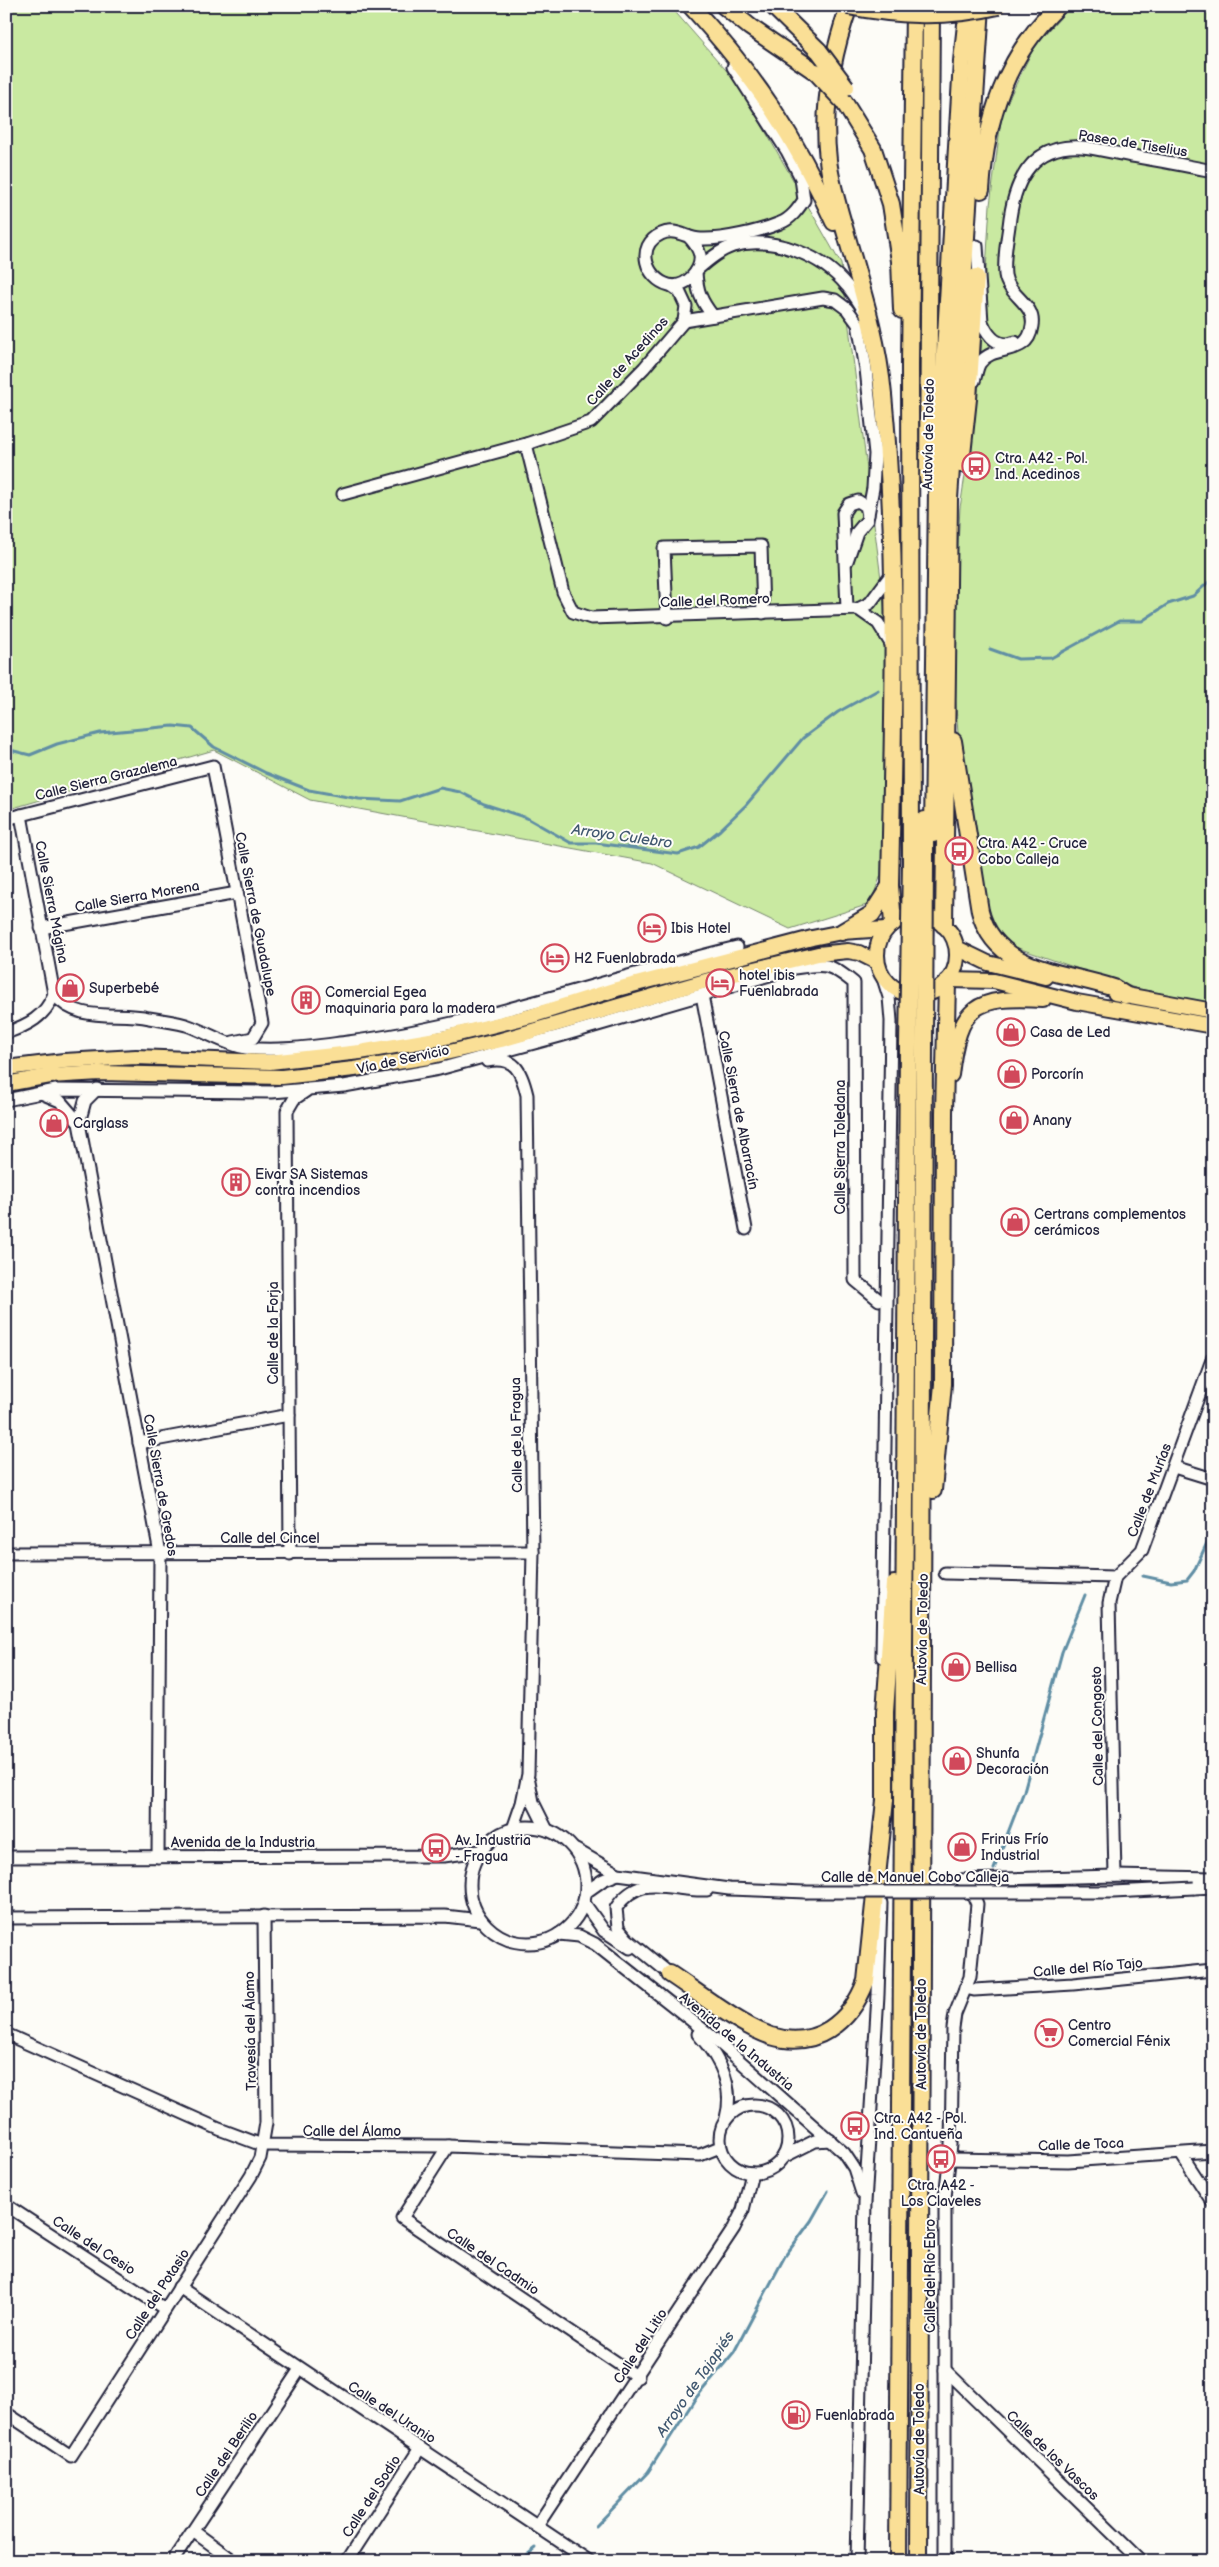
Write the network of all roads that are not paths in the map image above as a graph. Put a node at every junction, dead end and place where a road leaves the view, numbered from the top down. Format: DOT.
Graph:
graph roads {
  1 [pos="724,6"];
  2 [pos="773,6"];
  3 [pos="848,6"];
  4 [pos="914,6"];
  5 [pos="931,6"];
  6 [pos="960,6"];
  7 [pos="968,6"];
  8 [pos="981,6"];
  9 [pos="998,6"];
  10 [pos="1058,6"];
  11 [pos="692,7"];
  12 [pos="962,61"];
  13 [pos="845,94"];
  14 [pos="1213,171"];
  15 [pos="688,236"];
  16 [pos="977,246"];
  17 [pos="697,271"];
  18 [pos="858,277"];
  19 [pos="672,286"];
  20 [pos="713,316"];
  21 [pos="930,320"];
  22 [pos="684,321"];
  23 [pos="872,322"];
  24 [pos="1028,337"];
  25 [pos="910,365"];
  26 [pos="968,399"];
  27 [pos="526,444"];
  28 [pos="938,489"];
  29 [pos="343,494"];
  30 [pos="868,515"];
  31 [pos="950,533"];
  32 [pos="847,561"];
  33 [pos="894,571"];
  34 [pos="853,609"];
  35 [pos="763,613"];
  36 [pos="667,618"];
  37 [pos="893,647"];
  38 [pos="946,689"];
  39 [pos="213,766"];
  40 [pos="21,815"];
  41 [pos="6,819"];
  42 [pos="923,862"];
  43 [pos="890,886"];
  44 [pos="237,893"];
  45 [pos="944,925"];
  46 [pos="889,926"];
  47 [pos="42,928"];
  48 [pos="842,932"];
  49 [pos="738,947"];
  50 [pos="957,948"];
  51 [pos="795,963"];
  52 [pos="880,968"];
  53 [pos="948,981"];
  54 [pos="854,983"];
  55 [pos="54,994"];
  56 [pos="1125,995"];
  57 [pos="702,996"];
  58 [pos="1077,1002"];
  59 [pos="1213,1011"];
  60 [pos="1213,1026"];
  61 [pos="6,1033"];
  62 [pos="226,1041"];
  63 [pos="921,1043"];
  64 [pos="6,1068"];
  65 [pos="439,1068"];
  66 [pos="6,1084"];
  67 [pos="97,1089"];
  68 [pos="308,1089"];
  69 [pos="272,1092"];
  70 [pos="41,1093"];
  71 [pos="6,1100"];
  72 [pos="287,1112"];
  73 [pos="944,1113"];
  74 [pos="79,1123"];
  75 [pos="746,1229"];
  76 [pos="879,1300"];
  77 [pos="1213,1357"];
  78 [pos="289,1415"];
  79 [pos="139,1443"];
  80 [pos="1174,1467"];
  81 [pos="1213,1479"];
  82 [pos="904,1523"];
  83 [pos="924,1536"];
  84 [pos="533,1552"];
  85 [pos="6,1553"];
  86 [pos="160,1553"];
  87 [pos="290,1554"];
  88 [pos="945,1572"];
  89 [pos="1115,1577"];
  90 [pos="885,1712"];
  91 [pos="528,1774"];
  92 [pos="885,1800"];
  93 [pos="512,1829"];
  94 [pos="547,1830"];
  95 [pos="574,1849"];
  96 [pos="480,1851"];
  97 [pos="6,1857"];
  98 [pos="158,1857"];
  99 [pos="618,1874"];
  100 [pos="1116,1876"];
  101 [pos="1213,1878"];
  102 [pos="962,1880"];
  103 [pos="1213,1887"];
  104 [pos="729,1889"];
  105 [pos="585,1897"];
  106 [pos="264,1916"];
  107 [pos="6,1918"];
  108 [pos="480,1920"];
  109 [pos="559,1934"];
  110 [pos="1213,1970"];
  111 [pos="670,1974"];
  112 [pos="965,1988"];
  113 [pos="678,2012"];
  114 [pos="6,2034"];
  115 [pos="726,2118"];
  116 [pos="830,2140"];
  117 [pos="262,2146"];
  118 [pos="448,2146"];
  119 [pos="720,2148"];
  120 [pos="1213,2151"];
  121 [pos="1181,2154"];
  122 [pos="783,2157"];
  123 [pos="950,2159"];
  124 [pos="752,2173"];
  125 [pos="865,2203"];
  126 [pos="1213,2203"];
  127 [pos="6,2205"];
  128 [pos="179,2287"];
  129 [pos="165,2309"];
  130 [pos="300,2369"];
  131 [pos="944,2370"];
  132 [pos="638,2377"];
  133 [pos="6,2412"];
  134 [pos="420,2448"];
  135 [pos="537,2526"];
  136 [pos="193,2531"];
  137 [pos="176,2556"];
  138 [pos="234,2561"];
  139 [pos="348,2561"];
  140 [pos="589,2561"];
  141 [pos="857,2561"];
  142 [pos="898,2561"];
  143 [pos="919,2561"];
  144 [pos="945,2561"];
  145 [pos="1141,2561"];
  1 -- 13 [label="highway, bridge"];
  2 -- 13 [label="highway, bridge"];
  3 -- 9 [label="highway, bridge"];
  3 -- 18 [label="highway"];
  4 -- 25 [label="highway, Autovía de Toledo"];
  5 -- 21 [label="highway, Autovía de Toledo"];
  6 -- 12 [label="highway"];
  7 -- 12 [label="highway"];
  8 -- 31 [label="highway"];
  10 -- 16 [label="highway"];
  11 -- 15 [label="street"];
  11 -- 18 [label="highway"];
  12 -- 28 [label="highway"];
  13 -- 25 [label="highway"];
  14 -- 24 [label="street, Paseo de Tiselius"];
  15 -- 17 [label="street"];
  15 -- 19 [label="street"];
  16 -- 24 [label="street"];
  16 -- 26 [label="highway"];
  17 -- 19 [label="street"];
  17 -- 20 [label="street"];
  17 -- 23 [label="street"];
  18 -- 23 [label="highway"];
  19 -- 22 [label="street, Calle de Acedinos"];
  20 -- 22 [label="street"];
  20 -- 30 [label="street"];
  21 -- 28 [label="highway"];
  21 -- 42 [label="highway, Autovía de Toledo"];
  22 -- 27 [label="street, Calle de Acedinos"];
  23 -- 33 [label="highway"];
  24 -- 26 [label="street"];
  25 -- 42 [label="highway, Autovía de Toledo"];
  26 -- 31 [label="highway"];
  27 -- 29 [label="street, Calle de Acedinos"];
  27 -- 36 [label="street, Calle del Romero"];
  28 -- 42 [label="highway"];
  30 -- 32 [label="street"];
  30 -- 32 [label="street"];
  31 -- 38 [label="highway"];
  32 -- 34 [label="street"];
  33 -- 34 [label="street"];
  33 -- 37 [label="highway"];
  34 -- 35 [label="street, Calle del Romero"];
  34 -- 37 [label="street"];
  35 -- 36 [label="street, Calle del Romero"];
  35 -- 36 [label="street"];
  37 -- 43 [label="highway"];
  38 -- 45 [label="highway"];
  38 -- 56 [label="highway"];
  39 -- 40 [label="street, Calle Sierra Grazalema"];
  39 -- 44 [label="street, Calle Sierra de Guadalupe"];
  40 -- 41 [label="street, Calle Sierra Grazalema"];
  40 -- 47 [label="street, Calle Sierra Mágina"];
  42 -- 63 [label="highway, bridge"];
  42 -- 63 [label="highway"];
  43 -- 46 [label="highway"];
  43 -- 48 [label="highway"];
  44 -- 47 [label="street, Calle Sierra Morena"];
  44 -- 62 [label="street, Calle Sierra de Guadalupe"];
  45 -- 46 [label="main road"];
  45 -- 50 [label="main road"];
  46 -- 48 [label="main road"];
  46 -- 52 [label="main road"];
  47 -- 55 [label="street, Calle Sierra Mágina"];
  48 -- 64 [label="main road"];
  49 -- 62 [label="street, Vía de Servicio"];
  50 -- 53 [label="main road"];
  50 -- 56 [label="main road"];
  51 -- 52 [label="main road"];
  51 -- 54 [label="street, Vía de Servicio"];
  51 -- 57 [label="street, Vía de Servicio"];
  51 -- 66 [label="main road"];
  52 -- 53 [label="main road"];
  52 -- 90 [label="street"];
  53 -- 58 [label="main road"];
  53 -- 73 [label="highway"];
  54 -- 76 [label="street, Calle Sierra Toledana"];
  55 -- 61 [label="street"];
  55 -- 62 [label="street, Vía de Servicio"];
  56 -- 59 [label="main road"];
  57 -- 65 [label="street, Vía de Servicio"];
  57 -- 75 [label="street, Calle Sierra de Albarracín"];
  58 -- 60 [label="main road"];
  58 -- 73 [label="main road"];
  63 -- 82 [label="highway"];
  63 -- 83 [label="highway"];
  65 -- 68 [label="street, Vía de Servicio"];
  65 -- 84 [label="street, Calle de la Fragua"];
  67 -- 69 [label="street, Vía de Servicio"];
  67 -- 70 [label="street, Vía de Servicio"];
  67 -- 74 [label="street, Calle Sierra de Gredos"];
  68 -- 69 [label="street, Vía de Servicio"];
  68 -- 72 [label="street"];
  69 -- 72 [label="street"];
  70 -- 71 [label="street, Vía de Servicio"];
  70 -- 74 [label="street"];
  72 -- 78 [label="street, Calle de la Forja"];
  73 -- 83 [label="highway"];
  74 -- 79 [label="street, Calle Sierra de Gredos"];
  77 -- 80 [label="street, Calle de Murías"];
  78 -- 79 [label="street"];
  78 -- 87 [label="street, Calle de la Forja"];
  79 -- 86 [label="street, Calle Sierra de Gredos"];
  80 -- 81 [label="street"];
  80 -- 89 [label="street, Calle de Murías"];
  82 -- 90 [label="highway"];
  82 -- 142 [label="highway"];
  83 -- 143 [label="highway, Autovía de Toledo"];
  84 -- 87 [label="street, Calle del Cincel"];
  84 -- 91 [label="street, Calle de la Fragua"];
  85 -- 86 [label="street, Calle del Cincel"];
  86 -- 87 [label="street, Calle del Cincel"];
  86 -- 98 [label="street, Calle Sierra de Gredos"];
  88 -- 89 [label="street"];
  89 -- 100 [label="street, Calle del Congosto"];
  90 -- 92 [label="highway"];
  91 -- 93 [label="street, Calle de la Fragua"];
  91 -- 94 [label="street, Calle de la Fragua"];
  92 -- 111 [label="highway"];
  92 -- 125 [label="street"];
  93 -- 94 [label="street"];
  93 -- 96 [label="street"];
  94 -- 95 [label="street"];
  95 -- 99 [label="street, Calle de Manuel Cobo Calleja"];
  95 -- 105 [label="street"];
  96 -- 98 [label="street, Avenida de la Industria"];
  96 -- 108 [label="street"];
  97 -- 98 [label="street, Avenida de la Industria"];
  99 -- 104 [label="street, Calle de Manuel Cobo Calleja"];
  99 -- 105 [label="street"];
  100 -- 101 [label="street, Calle de Manuel Cobo Calleja"];
  100 -- 102 [label="street, Calle de Manuel Cobo Calleja"];
  102 -- 112 [label="street, Calle del Río Ebro"];
  103 -- 104 [label="street, Calle de Manuel Cobo Calleja, bridge"];
  104 -- 111 [label="street"];
  105 -- 109 [label="street"];
  105 -- 111 [label="street"];
  106 -- 107 [label="street"];
  106 -- 108 [label="street"];
  106 -- 117 [label="street, Travesía del Álamo"];
  108 -- 109 [label="street"];
  109 -- 113 [label="street, Avenida de la Industria"];
  110 -- 112 [label="street, Calle del Río Tajo"];
  112 -- 123 [label="street, Calle del Río Ebro"];
  113 -- 115 [label="street"];
  113 -- 116 [label="street, Avenida de la Industria"];
  114 -- 117 [label="street, Calle del Álamo"];
  115 -- 119 [label="street"];
  115 -- 122 [label="street"];
  116 -- 122 [label="street"];
  116 -- 125 [label="street, Avenida de la Industria"];
  117 -- 118 [label="street, Calle del Álamo"];
  117 -- 128 [label="street, Calle del Potasio"];
  118 -- 119 [label="street, Calle del Álamo"];
  118 -- 132 [label="street, Calle del Cadmio"];
  119 -- 124 [label="street"];
  120 -- 121 [label="street, Calle de Toca"];
  121 -- 123 [label="street, Calle de Toca"];
  121 -- 126 [label="street"];
  122 -- 124 [label="street"];
  123 -- 131 [label="street, Calle del Río Ebro"];
  124 -- 132 [label="street, Calle del Litio"];
  125 -- 141 [label="street"];
  127 -- 129 [label="street, Calle del Cesio"];
  128 -- 129 [label="street, Calle del Potasio"];
  128 -- 130 [label="street, Calle del Uranio"];
  129 -- 133 [label="street, Calle del Potasio"];
  130 -- 134 [label="street, Calle del Uranio"];
  130 -- 136 [label="street, Calle del Berilio"];
  131 -- 144 [label="street, Calle del Río Ebro"];
  131 -- 145 [label="street, Calle de los Vascos"];
  132 -- 135 [label="street, Calle del Litio"];
  134 -- 135 [label="street, Calle del Uranio"];
  134 -- 139 [label="street, Calle del Sodio"];
  135 -- 140 [label="street, Calle del Uranio"];
  136 -- 137 [label="street, Calle del Berilio"];
  136 -- 138 [label="street"];
}
